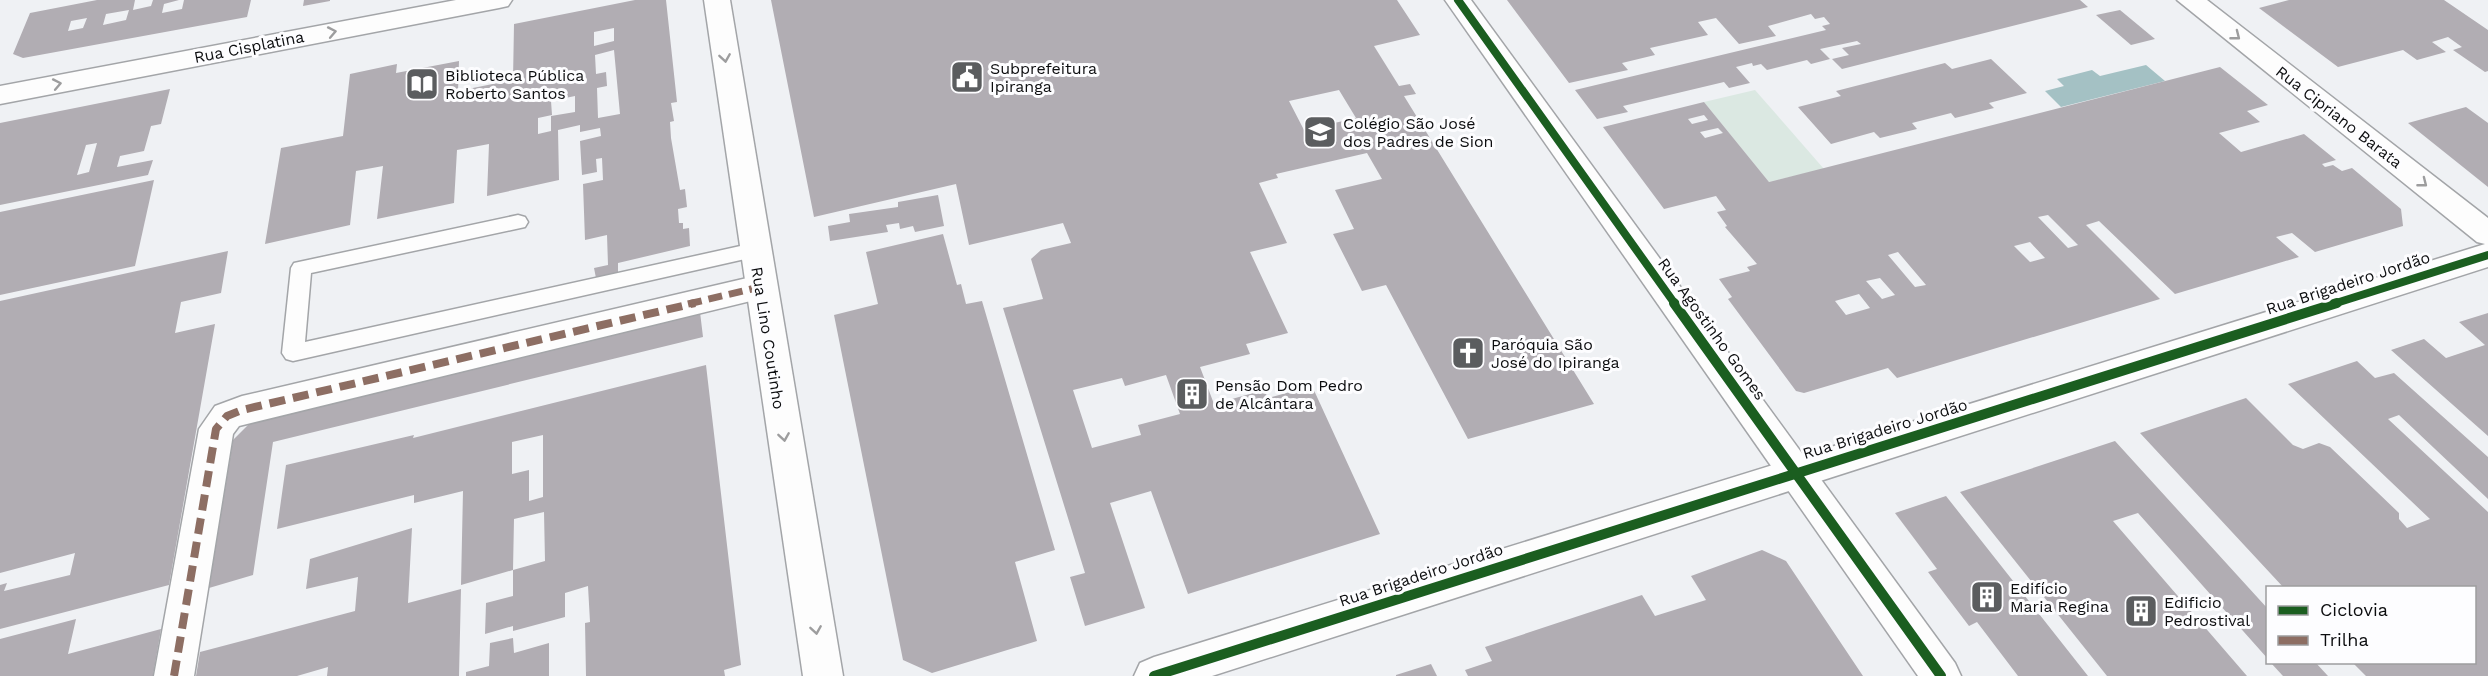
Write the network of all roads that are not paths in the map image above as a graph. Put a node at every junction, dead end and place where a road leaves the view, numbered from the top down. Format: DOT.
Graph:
graph roads {
  1 [pos="499,0"];
  2 [pos="717,0"];
  3 [pos="1458,0"];
  4 [pos="2190,0"];
  5 [pos="0,95"];
  6 [pos="518,222"];
  7 [pos="2488,234"];
  8 [pos="754,250"];
  9 [pos="2488,255"];
  10 [pos="759,287"];
  11 [pos="1796,473"];
  12 [pos="174,676"];
  13 [pos="823,676"];
  14 [pos="1154,676"];
  15 [pos="1941,676"];
  5 -- 1 [label="street, Rua Cisplatina, one-way"];
  2 -- 8 [label="street, Rua Lino Coutinho, one-way"];
  3 -- 11 [label="street, Rua Agostinho Gomes"];
  4 -- 7 [label="street, Rua Cipriano Barata, one-way"];
  6 -- 8 [label="lane"];
  8 -- 10 [label="street, Rua Lino Coutinho"];
  9 -- 11 [label="street, Rua Brigadeiro Jordão"];
  10 -- 12 [label="street"];
  10 -- 13 [label="street, Rua Lino Coutinho, one-way"];
  11 -- 14 [label="street, Rua Brigadeiro Jordão"];
  11 -- 15 [label="street, Rua Agostinho Gomes"];
}
